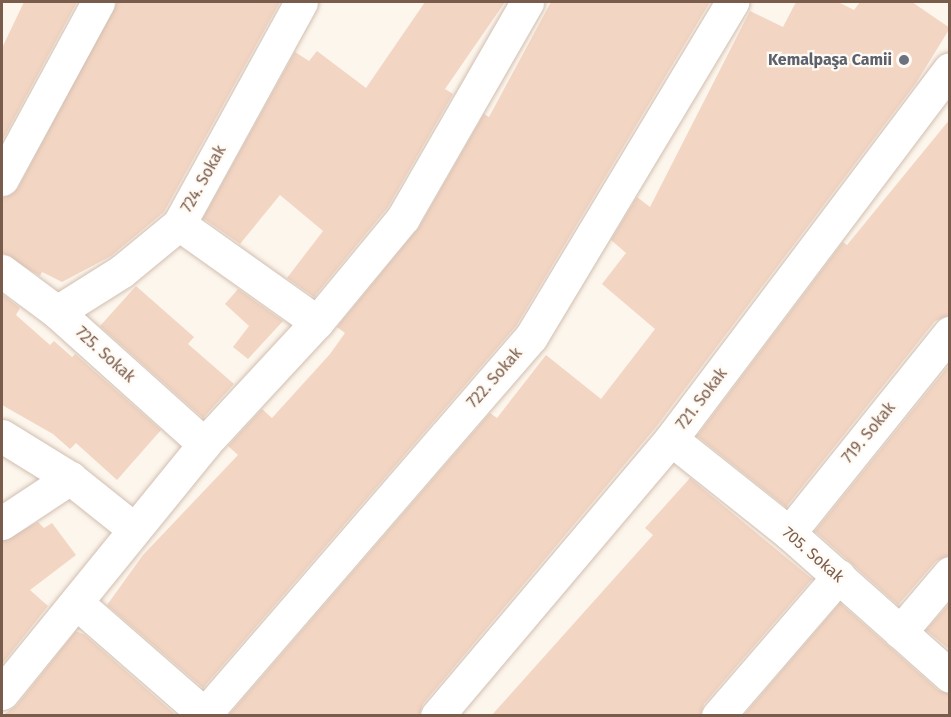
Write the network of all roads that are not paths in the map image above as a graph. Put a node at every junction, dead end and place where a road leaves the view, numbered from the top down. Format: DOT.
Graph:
graph roads {
  1 [pos="98,2"];
  2 [pos="301,2"];
  3 [pos="527,2"];
  4 [pos="732,2"];
  5 [pos="950,69"];
  6 [pos="3,175"];
  7 [pos="179,224"];
  8 [pos="2,271"];
  9 [pos="57,312"];
  10 [pos="317,322"];
  11 [pos="950,333"];
  12 [pos="2,436"];
  13 [pos="671,439"];
  14 [pos="204,444"];
  15 [pos="70,478"];
  16 [pos="2,523"];
  17 [pos="134,529"];
  18 [pos="789,533"];
  19 [pos="950,573"];
  20 [pos="839,576"];
  21 [pos="78,604"];
  22 [pos="900,632"];
  23 [pos="950,676"];
  24 [pos="2,693"];
  25 [pos="203,715"];
  26 [pos="437,716"];
  27 [pos="718,716"];
  1 -- 6 [label="street"];
  2 -- 7 [label="street, 724. Sokak"];
  3 -- 10 [label="street"];
  4 -- 25 [label="street, 722. Sokak"];
  5 -- 13 [label="street, 721. Sokak"];
  7 -- 9 [label="street, 724. Sokak"];
  7 -- 10 [label="street"];
  8 -- 9 [label="street, 725. Sokak"];
  9 -- 14 [label="street, 725. Sokak"];
  10 -- 14 [label="street"];
  11 -- 18 [label="street, 719. Sokak"];
  12 -- 15 [label="street"];
  13 -- 18 [label="street, 705. Sokak"];
  13 -- 26 [label="street, 721. Sokak"];
  14 -- 17 [label="street"];
  15 -- 16 [label="street"];
  15 -- 17 [label="street"];
  17 -- 21 [label="street"];
  18 -- 20 [label="street, 705. Sokak"];
  19 -- 22 [label="street"];
  20 -- 22 [label="street, 705. Sokak"];
  20 -- 27 [label="street"];
  21 -- 24 [label="street"];
  21 -- 25 [label="street"];
  22 -- 23 [label="street, 705. Sokak"];
}
